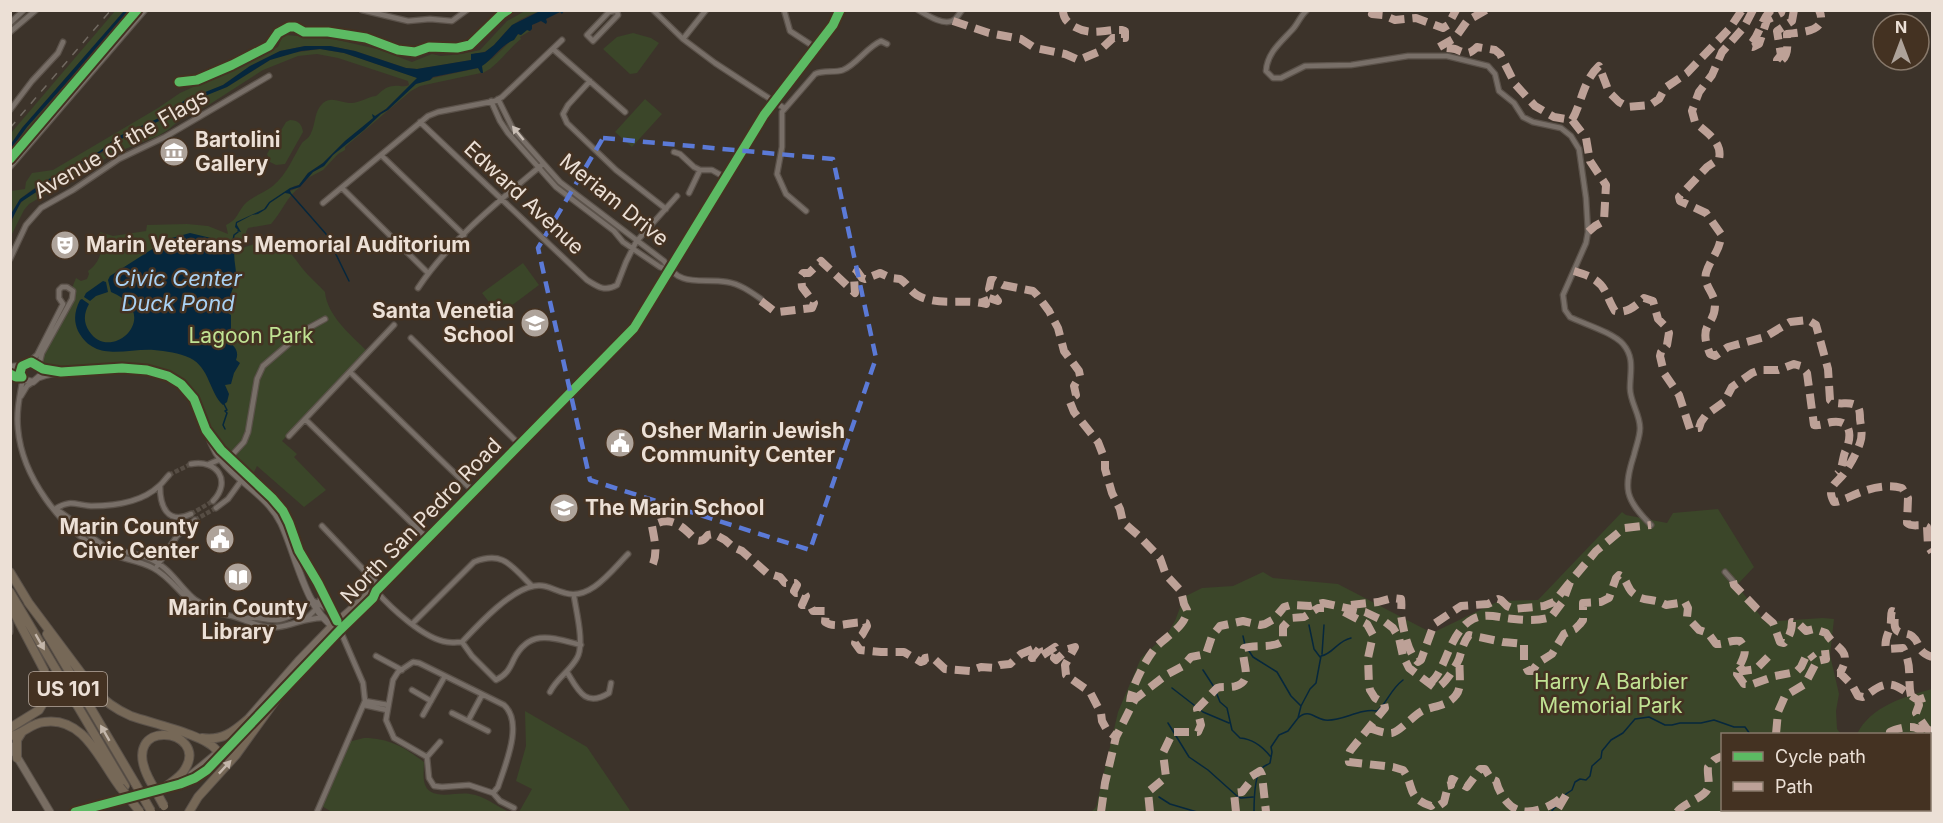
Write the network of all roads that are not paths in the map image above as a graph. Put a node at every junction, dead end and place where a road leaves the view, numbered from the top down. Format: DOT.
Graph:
graph roads {
  1 [pos="24,10"];
  2 [pos="36,10"];
  3 [pos="145,10"];
  4 [pos="362,10"];
  5 [pos="389,10"];
  6 [pos="652,10"];
  7 [pos="706,10"];
  8 [pos="784,10"];
  9 [pos="835,10"];
  10 [pos="840,10"];
  11 [pos="918,10"];
  12 [pos="962,10"];
  13 [pos="1307,10"];
  14 [pos="466,11"];
  15 [pos="617,11"];
  16 [pos="388,17"];
  17 [pos="10,23"];
  18 [pos="10,32"];
  19 [pos="683,39"];
  20 [pos="562,40"];
  21 [pos="63,42"];
  22 [pos="887,44"];
  23 [pos="814,47"];
  24 [pos="553,49"];
  25 [pos="269,76"];
  26 [pos="590,81"];
  27 [pos="498,99"];
  28 [pos="772,100"];
  29 [pos="491,101"];
  30 [pos="784,108"];
  31 [pos="10,110"];
  32 [pos="625,112"];
  33 [pos="420,122"];
  34 [pos="674,152"];
  35 [pos="381,155"];
  36 [pos="543,164"];
  37 [pos="10,167"];
  38 [pos="538,168"];
  39 [pos="700,170"];
  40 [pos="724,177"];
  41 [pos="342,188"];
  42 [pos="688,193"];
  43 [pos="677,196"];
  44 [pos="500,200"];
  45 [pos="323,203"];
  46 [pos="666,209"];
  47 [pos="806,211"];
  48 [pos="464,235"];
  49 [pos="636,242"];
  50 [pos="633,249"];
  51 [pos="10,259"];
  52 [pos="669,270"];
  53 [pos="428,273"];
  54 [pos="418,288"];
  55 [pos="761,299"];
  56 [pos="325,320"];
  57 [pos="394,326"];
  58 [pos="411,338"];
  59 [pos="26,363"];
  60 [pos="39,366"];
  61 [pos="10,368"];
  62 [pos="61,372"];
  63 [pos="350,372"];
  64 [pos="22,377"];
  65 [pos="37,379"];
  66 [pos="19,398"];
  67 [pos="305,418"];
  68 [pos="289,436"];
  69 [pos="520,445"];
  70 [pos="223,457"];
  71 [pos="191,464"];
  72 [pos="209,464"];
  73 [pos="169,475"];
  74 [pos="244,477"];
  75 [pos="160,486"];
  76 [pos="474,492"];
  77 [pos="213,501"];
  78 [pos="216,508"];
  79 [pos="55,509"];
  80 [pos="191,514"];
  81 [pos="180,517"];
  82 [pos="195,520"];
  83 [pos="1651,525"];
  84 [pos="322,526"];
  85 [pos="182,531"];
  86 [pos="428,539"];
  87 [pos="628,554"];
  88 [pos="157,566"];
  89 [pos="10,572"];
  90 [pos="1725,572"];
  91 [pos="1733,581"];
  92 [pos="532,586"];
  93 [pos="378,589"];
  94 [pos="10,592"];
  95 [pos="323,592"];
  96 [pos="574,596"];
  97 [pos="28,602"];
  98 [pos="316,604"];
  99 [pos="10,605"];
  100 [pos="332,610"];
  101 [pos="243,619"];
  102 [pos="305,619"];
  103 [pos="326,619"];
  104 [pos="334,624"];
  105 [pos="412,624"];
  106 [pos="340,630"];
  107 [pos="462,642"];
  108 [pos="581,645"];
  109 [pos="376,656"];
  110 [pos="402,669"];
  111 [pos="567,672"];
  112 [pos="445,676"];
  113 [pos="611,683"];
  114 [pos="412,690"];
  115 [pos="550,692"];
  116 [pos="280,694"];
  117 [pos="482,695"];
  118 [pos="431,701"];
  119 [pos="365,703"];
  120 [pos="387,708"];
  121 [pos="452,713"];
  122 [pos="423,715"];
  123 [pos="247,720"];
  124 [pos="468,721"];
  125 [pos="10,728"];
  126 [pos="27,728"];
  127 [pos="175,730"];
  128 [pos="488,731"];
  129 [pos="10,736"];
  130 [pos="440,742"];
  131 [pos="10,746"];
  132 [pos="217,756"];
  133 [pos="427,757"];
  134 [pos="14,760"];
  135 [pos="123,787"];
  136 [pos="164,788"];
  137 [pos="493,793"];
  138 [pos="514,808"];
  139 [pos="166,809"];
  140 [pos="47,810"];
  141 [pos="75,812"];
  142 [pos="151,812"];
  143 [pos="140,813"];
  144 [pos="189,813"];
  145 [pos="317,813"];
  1 -- 17 [label="street"];
  2 -- 18 [label="street"];
  3 -- 37 [label="street"];
  4 -- 16 [label="street"];
  5 -- 16 [label="street"];
  6 -- 19 [label="street"];
  7 -- 19 [label="street"];
  8 -- 23 [label="street"];
  9 -- 23 [label="main road, North San Pedro Road"];
  10 -- 23 [label="main road, North San Pedro Road"];
  11 -- 12 [label="street"];
  13 -- 83 [label="street"];
  14 -- 16 [label="street"];
  15 -- 15 [label="street"];
  19 -- 28 [label="street"];
  20 -- 24 [label="street"];
  21 -- 31 [label="street"];
  22 -- 30 [label="street"];
  23 -- 28 [label="main road, North San Pedro Road"];
  24 -- 26 [label="street"];
  24 -- 27 [label="street"];
  25 -- 51 [label="street, Avenue of the Flags"];
  26 -- 32 [label="street"];
  26 -- 46 [label="street"];
  27 -- 29 [label="street"];
  36 -- 27 [label="street, Meriam Drive, one-way"];
  28 -- 30 [label="street"];
  28 -- 40 [label="main road, North San Pedro Road"];
  29 -- 33 [label="street"];
  29 -- 38 [label="street, Meriam Drive"];
  30 -- 47 [label="street"];
  33 -- 35 [label="street"];
  33 -- 44 [label="street, Edward Avenue"];
  34 -- 39 [label="street"];
  35 -- 41 [label="street"];
  35 -- 48 [label="street"];
  36 -- 38 [label="street"];
  36 -- 49 [label="street, Meriam Drive"];
  38 -- 44 [label="street"];
  38 -- 50 [label="street, Meriam Drive"];
  39 -- 40 [label="street"];
  39 -- 42 [label="street"];
  40 -- 52 [label="main road, North San Pedro Road"];
  41 -- 45 [label="street"];
  41 -- 53 [label="street"];
  43 -- 46 [label="street"];
  44 -- 48 [label="street"];
  44 -- 50 [label="street, Edward Avenue"];
  46 -- 49 [label="street"];
  48 -- 53 [label="street"];
  49 -- 50 [label="street"];
  49 -- 52 [label="street, Meriam Drive"];
  50 -- 52 [label="street, Meriam Drive"];
  52 -- 55 [label="street"];
  52 -- 69 [label="main road, North San Pedro Road"];
  53 -- 54 [label="street"];
  56 -- 70 [label="street"];
  57 -- 63 [label="street"];
  58 -- 69 [label="street"];
  59 -- 60 [label="street"];
  59 -- 60 [label="street"];
  59 -- 61 [label="street"];
  59 -- 64 [label="street"];
  60 -- 62 [label="street"];
  60 -- 65 [label="street"];
  61 -- 64 [label="street"];
  62 -- 65 [label="street"];
  62 -- 70 [label="street"];
  63 -- 67 [label="street"];
  63 -- 76 [label="street"];
  64 -- 65 [label="street"];
  64 -- 66 [label="street"];
  65 -- 66 [label="street"];
  66 -- 79 [label="street"];
  67 -- 68 [label="street"];
  67 -- 86 [label="street"];
  69 -- 76 [label="main road, North San Pedro Road"];
  70 -- 72 [label="street"];
  70 -- 74 [label="street"];
  71 -- 72 [label="street"];
  72 -- 77 [label="street"];
  73 -- 75 [label="street"];
  74 -- 78 [label="street"];
  74 -- 95 [label="street"];
  74 -- 98 [label="street"];
  75 -- 79 [label="street"];
  75 -- 81 [label="street"];
  76 -- 86 [label="main road, North San Pedro Road"];
  79 -- 88 [label="street"];
  80 -- 81 [label="street"];
  81 -- 85 [label="street"];
  82 -- 85 [label="street"];
  84 -- 93 [label="street"];
  85 -- 88 [label="street"];
  86 -- 93 [label="main road, North San Pedro Road"];
  87 -- 96 [label="street"];
  88 -- 101 [label="street"];
  89 -- 97 [label="highway, US 101"];
  90 -- 91 [label="street"];
  92 -- 96 [label="street"];
  92 -- 105 [label="street"];
  92 -- 107 [label="street"];
  93 -- 104 [label="main road, North San Pedro Road"];
  93 -- 105 [label="street"];
  93 -- 106 [label="main road, North San Pedro Road"];
  94 -- 135 [label="highway, US 101, one-way"];
  95 -- 98 [label="street"];
  95 -- 100 [label="street"];
  96 -- 108 [label="street"];
  97 -- 127 [label="highway"];
  142 -- 97 [label="highway, US 101, one-way, bridge"];
  98 -- 100 [label="street"];
  98 -- 101 [label="street"];
  98 -- 102 [label="street"];
  98 -- 103 [label="street"];
  99 -- 125 [label="highway"];
  100 -- 104 [label="street"];
  101 -- 102 [label="street"];
  102 -- 103 [label="street"];
  103 -- 104 [label="street"];
  104 -- 106 [label="street"];
  104 -- 123 [label="main road, North San Pedro Road"];
  105 -- 107 [label="street"];
  106 -- 116 [label="main road, North San Pedro Road"];
  106 -- 119 [label="street"];
  107 -- 108 [label="street"];
  108 -- 111 [label="street"];
  109 -- 110 [label="street"];
  110 -- 112 [label="street"];
  110 -- 120 [label="street"];
  111 -- 113 [label="street"];
  111 -- 115 [label="street"];
  112 -- 117 [label="street"];
  112 -- 118 [label="street"];
  114 -- 118 [label="street"];
  116 -- 132 [label="main road, North San Pedro Road"];
  144 -- 116 [label="highway, one-way"];
  117 -- 124 [label="street"];
  117 -- 137 [label="street"];
  118 -- 122 [label="street"];
  119 -- 120 [label="street"];
  119 -- 145 [label="street"];
  120 -- 133 [label="street"];
  121 -- 124 [label="street"];
  123 -- 127 [label="highway"];
  123 -- 132 [label="main road, North San Pedro Road"];
  124 -- 128 [label="street"];
  126 -- 129 [label="highway"];
  126 -- 134 [label="highway"];
  126 -- 135 [label="highway"];
  127 -- 132 [label="highway"];
  130 -- 133 [label="street"];
  131 -- 134 [label="main road"];
  132 -- 136 [label="main road, North San Pedro Road"];
  133 -- 137 [label="street"];
  134 -- 140 [label="main road"];
  135 -- 143 [label="highway, bridge"];
  136 -- 139 [label="highway, bridge"];
  136 -- 141 [label="main road, North San Pedro Road"];
  137 -- 138 [label="street"];
}
